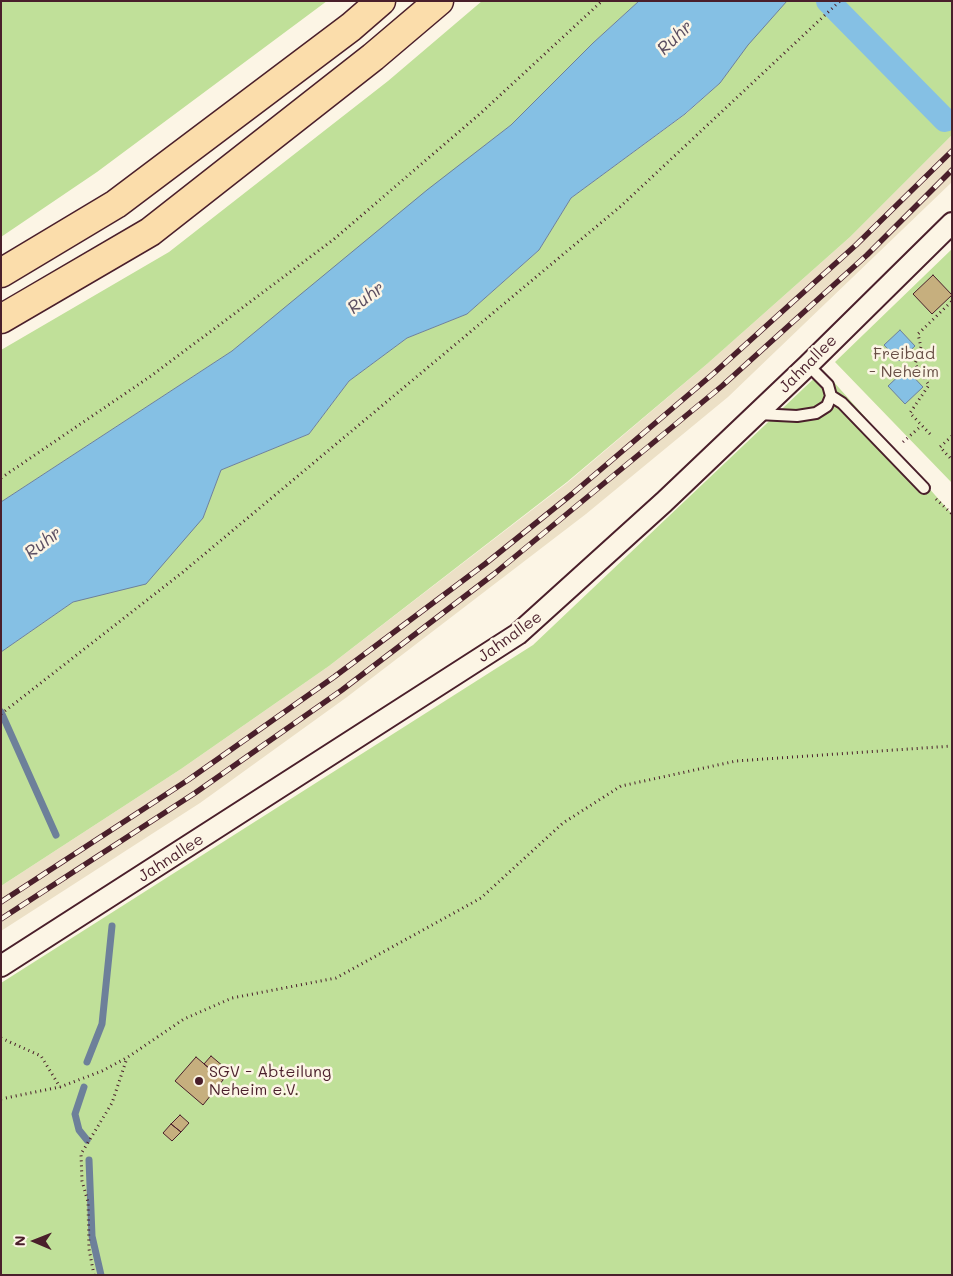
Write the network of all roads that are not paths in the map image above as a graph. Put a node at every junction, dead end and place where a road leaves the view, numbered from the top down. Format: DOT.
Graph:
graph roads {
  1 [pos="381,1"];
  2 [pos="439,1"];
  3 [pos="952,224"];
  4 [pos="1,273"];
  5 [pos="1,319"];
  6 [pos="808,365"];
  7 [pos="831,396"];
  8 [pos="757,414"];
  9 [pos="924,488"];
  10 [pos="1,966"];
  1 -- 4 [label="highway"];
  2 -- 5 [label="highway"];
  3 -- 6 [label="street, Jahnallee"];
  6 -- 7 [label="lane"];
  6 -- 8 [label="street, Jahnallee"];
  7 -- 8 [label="lane"];
  7 -- 9 [label="lane"];
  8 -- 10 [label="street, Jahnallee"];
}
